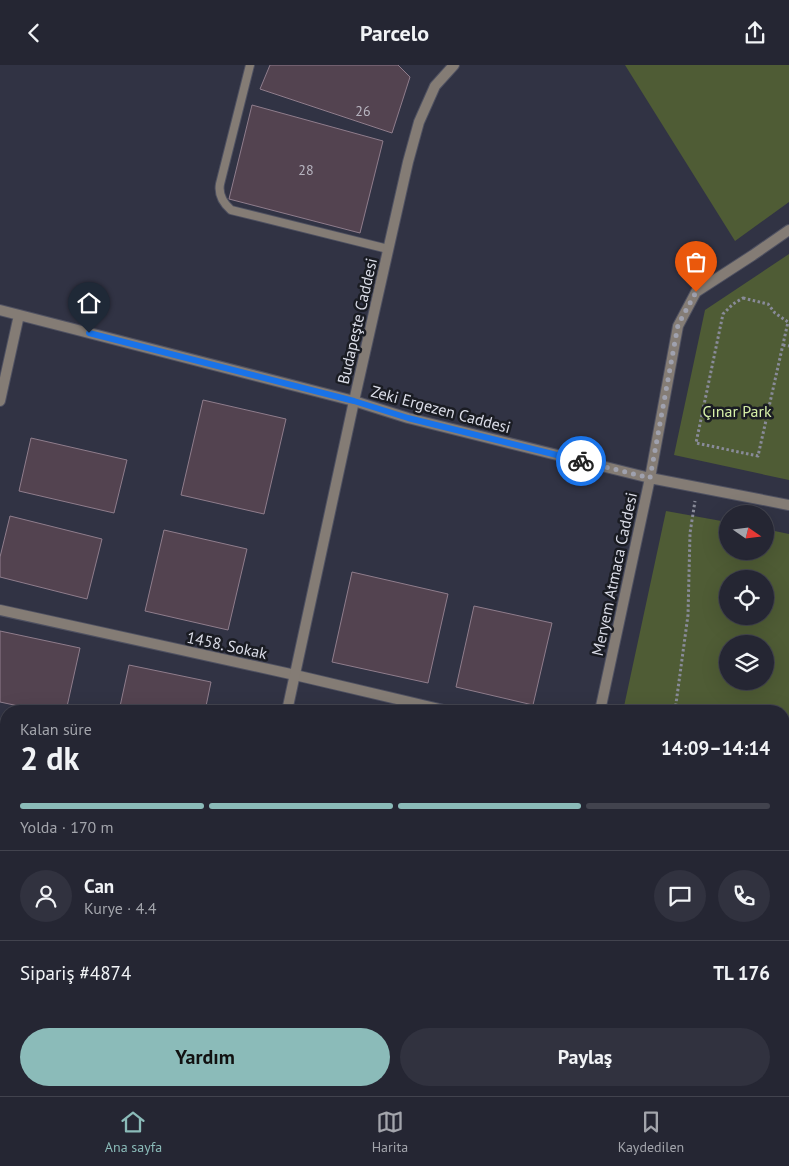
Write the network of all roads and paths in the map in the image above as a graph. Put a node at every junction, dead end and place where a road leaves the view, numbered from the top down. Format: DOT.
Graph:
graph roads {
  1 [pos="250,65"];
  2 [pos="454,65"];
  3 [pos="789,230"];
  4 [pos="388,249"];
  5 [pos="0,310"];
  6 [pos="19,315"];
  7 [pos="783,345"];
  8 [pos="789,345"];
  9 [pos="0,401"];
  10 [pos="354,401"];
  11 [pos="650,478"];
  12 [pos="698,487"];
  13 [pos="789,505"];
  14 [pos="0,610"];
  15 [pos="295,675"];
  16 [pos="288,705"];
  17 [pos="422,705"];
  18 [pos="601,705"];
  19 [pos="676,705"];
  1 -- 4 [label="lane"];
  2 -- 4 [label="street, Budapeşte Caddesi"];
  3 -- 11 [label="street, Meryem Atmaca Caddesi"];
  4 -- 10 [label="street, Budapeşte Caddesi"];
  5 -- 6 [label="street, Zeki Ergezen Caddesi"];
  6 -- 9 [label="street"];
  6 -- 10 [label="street, Zeki Ergezen Caddesi"];
  7 -- 7 [label="path"];
  7 -- 8 [label="path"];
  10 -- 11 [label="street, Zeki Ergezen Caddesi"];
  10 -- 15 [label="street, Budapeşte Caddesi"];
  11 -- 12 [label="street, Zeki Ergezen Caddesi"];
  11 -- 18 [label="street, Meryem Atmaca Caddesi"];
  12 -- 13 [label="street, Zeki Ergezen Caddesi"];
  12 -- 19 [label="path"];
  14 -- 15 [label="street, 1458. Sokak"];
  15 -- 16 [label="street, Budapeşte Caddesi"];
  15 -- 17 [label="street, 1458. Sokak"];
}
